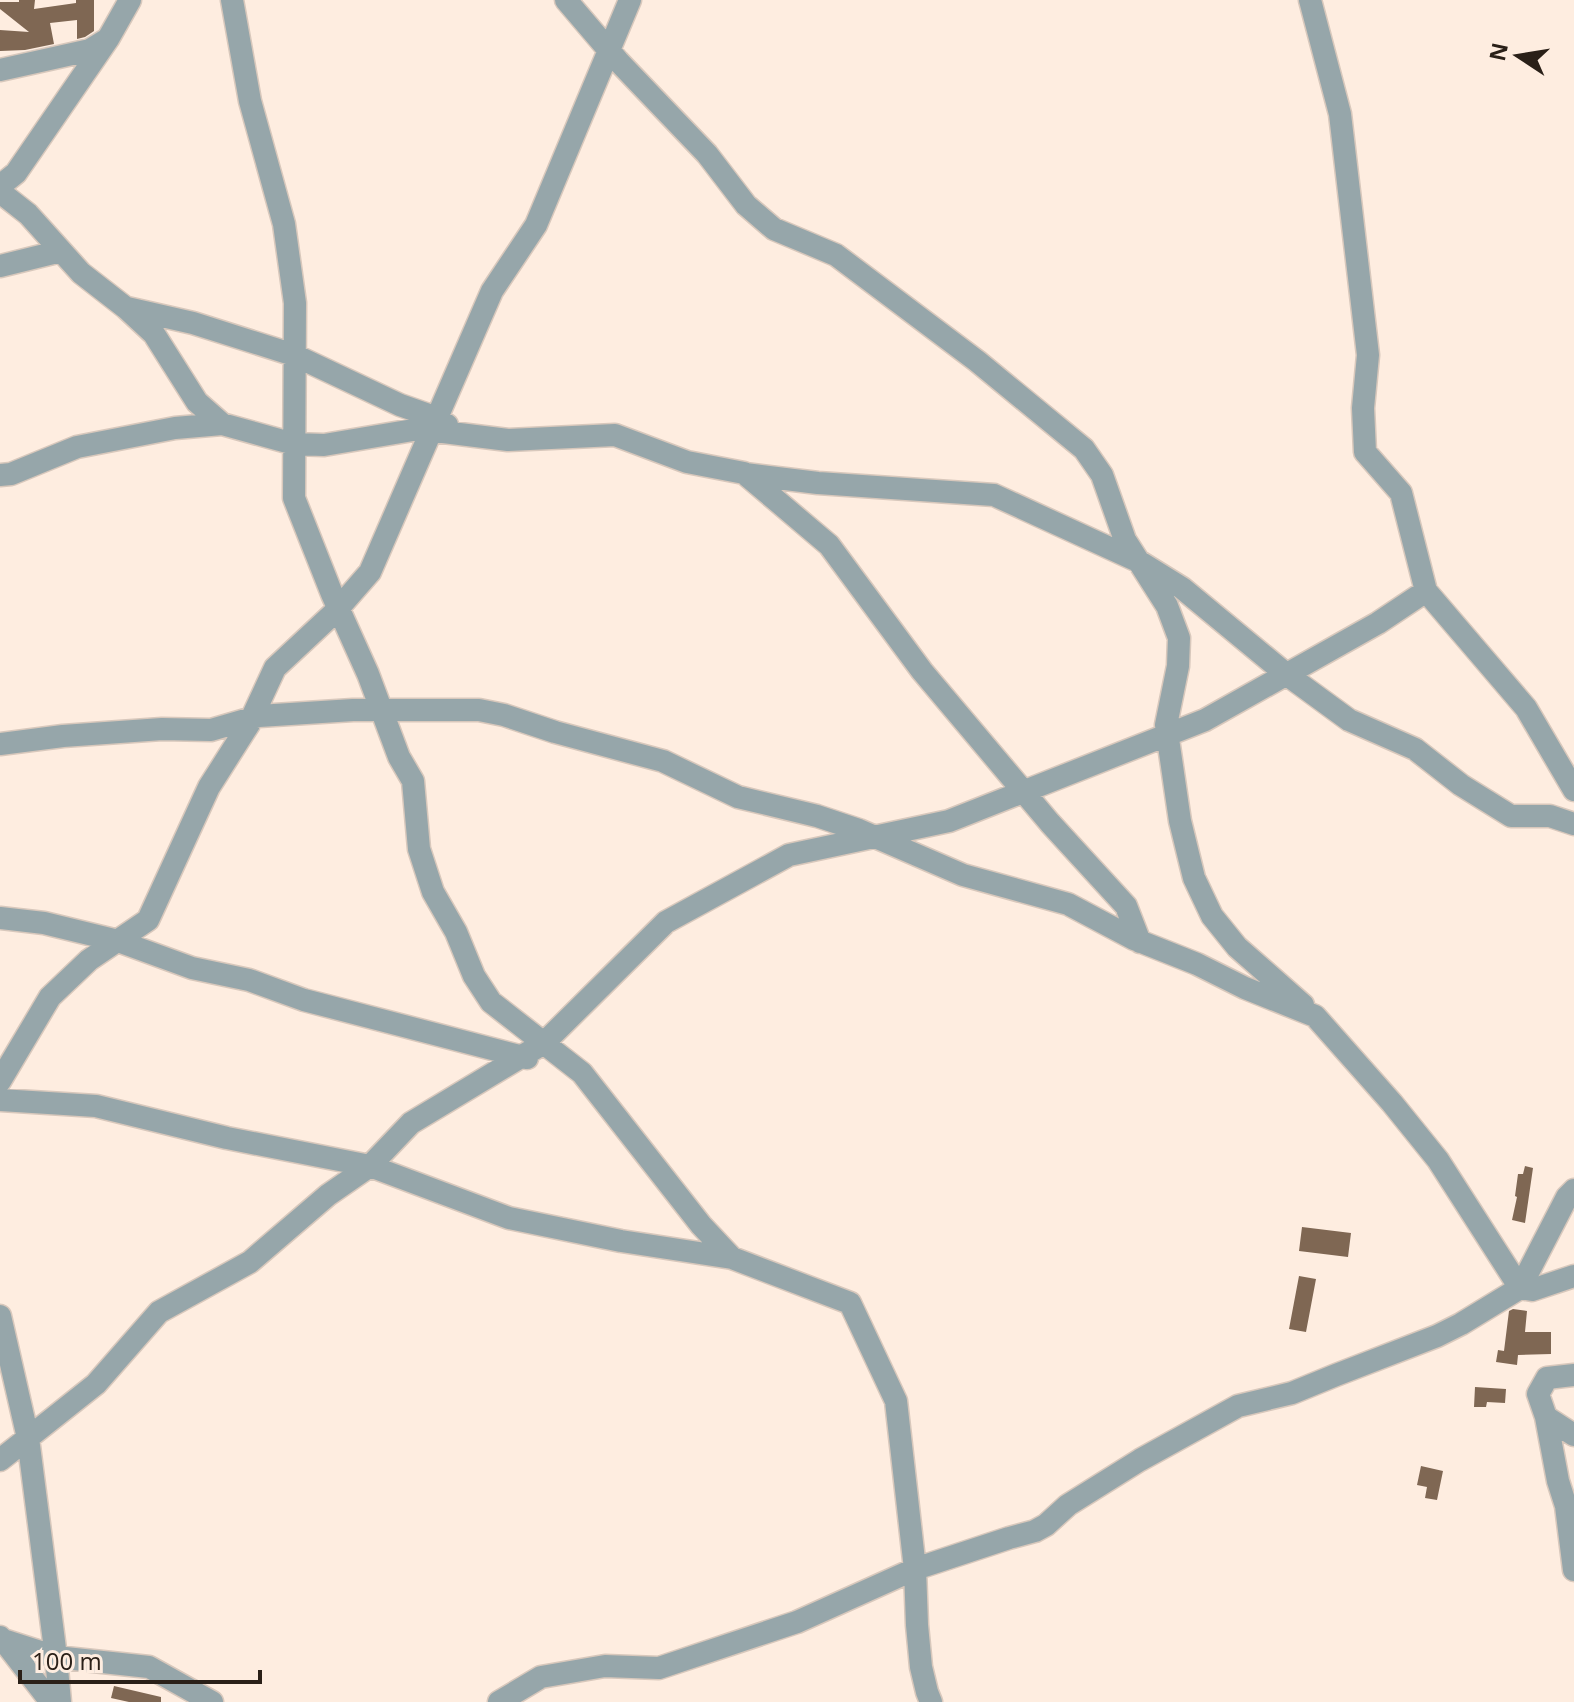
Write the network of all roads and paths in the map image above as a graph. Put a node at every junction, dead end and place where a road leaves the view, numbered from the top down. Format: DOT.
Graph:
graph roads {
  1 [pos="130,0"];
  2 [pos="232,0"];
  3 [pos="566,0"];
  4 [pos="630,0"];
  5 [pos="1310,0"];
  6 [pos="108,39"];
  7 [pos="609,50"];
  8 [pos="0,70"];
  9 [pos="0,189"];
  10 [pos="61,251"];
  11 [pos="0,266"];
  12 [pos="126,308"];
  13 [pos="294,355"];
  14 [pos="222,424"];
  15 [pos="435,425"];
  16 [pos="294,444"];
  17 [pos="744,473"];
  18 [pos="0,475"];
  19 [pos="1140,562"];
  20 [pos="1426,591"];
  21 [pos="339,607"];
  22 [pos="1286,674"];
  23 [pos="381,711"];
  24 [pos="252,717"];
  25 [pos="1168,735"];
  26 [pos="0,744"];
  27 [pos="1574,790"];
  28 [pos="1024,791"];
  29 [pos="1574,824"];
  30 [pos="875,836"];
  31 [pos="0,918"];
  32 [pos="118,941"];
  33 [pos="1140,942"];
  34 [pos="1315,1016"];
  35 [pos="544,1043"];
  36 [pos="521,1056"];
  37 [pos="582,1073"];
  38 [pos="0,1081"];
  39 [pos="0,1100"];
  40 [pos="370,1166"];
  41 [pos="1574,1190"];
  42 [pos="732,1258"];
  43 [pos="1574,1276"];
  44 [pos="1520,1288"];
  45 [pos="0,1316"];
  46 [pos="1574,1375"];
  47 [pos="1546,1417"];
  48 [pos="1574,1435"];
  49 [pos="28,1438"];
  50 [pos="0,1460"];
  51 [pos="915,1569"];
  52 [pos="1574,1570"];
  53 [pos="1,1639"];
  54 [pos="56,1657"];
  55 [pos="51,1702"];
  56 [pos="60,1702"];
  57 [pos="212,1702"];
  58 [pos="499,1702"];
  59 [pos="931,1702"];
  1 -- 6 [label="street"];
  2 -- 13 [label="street"];
  3 -- 7 [label="street"];
  4 -- 7 [label="street"];
  5 -- 20 [label="street"];
  6 -- 8 [label="street"];
  6 -- 9 [label="street"];
  7 -- 15 [label="street"];
  7 -- 19 [label="street"];
  9 -- 10 [label="street"];
  10 -- 11 [label="street"];
  10 -- 12 [label="street"];
  12 -- 13 [label="street"];
  12 -- 14 [label="street"];
  13 -- 15 [label="street"];
  13 -- 16 [label="street"];
  14 -- 16 [label="street"];
  14 -- 18 [label="street"];
  15 -- 16 [label="street"];
  15 -- 17 [label="street"];
  15 -- 21 [label="street"];
  16 -- 21 [label="street"];
  17 -- 19 [label="street"];
  17 -- 28 [label="street"];
  19 -- 22 [label="street"];
  19 -- 25 [label="street"];
  20 -- 22 [label="street"];
  20 -- 27 [label="street"];
  21 -- 23 [label="street"];
  21 -- 24 [label="street"];
  22 -- 25 [label="street"];
  22 -- 29 [label="street"];
  23 -- 24 [label="street"];
  23 -- 30 [label="street"];
  23 -- 35 [label="street"];
  24 -- 26 [label="street"];
  24 -- 32 [label="street"];
  25 -- 28 [label="street"];
  25 -- 34 [label="street"];
  28 -- 30 [label="street"];
  28 -- 33 [label="street"];
  30 -- 33 [label="street"];
  30 -- 35 [label="street"];
  31 -- 32 [label="street"];
  32 -- 36 [label="street"];
  32 -- 38 [label="street"];
  33 -- 34 [label="street"];
  34 -- 44 [label="street"];
  35 -- 36 [label="street"];
  35 -- 37 [label="street"];
  36 -- 37 [label="street"];
  36 -- 40 [label="street"];
  37 -- 42 [label="street"];
  39 -- 40 [label="street"];
  40 -- 42 [label="street"];
  40 -- 49 [label="street"];
  41 -- 44 [label="street"];
  42 -- 51 [label="street"];
  43 -- 44 [label="street"];
  44 -- 51 [label="street"];
  45 -- 49 [label="street"];
  46 -- 47 [label="street"];
  47 -- 48 [label="street"];
  47 -- 52 [label="street"];
  49 -- 50 [label="street"];
  49 -- 54 [label="street"];
  51 -- 58 [label="street"];
  51 -- 59 [label="street"];
  53 -- 54 [label="street"];
  53 -- 55 [label="street"];
  54 -- 56 [label="street"];
  54 -- 57 [label="street"];
}
